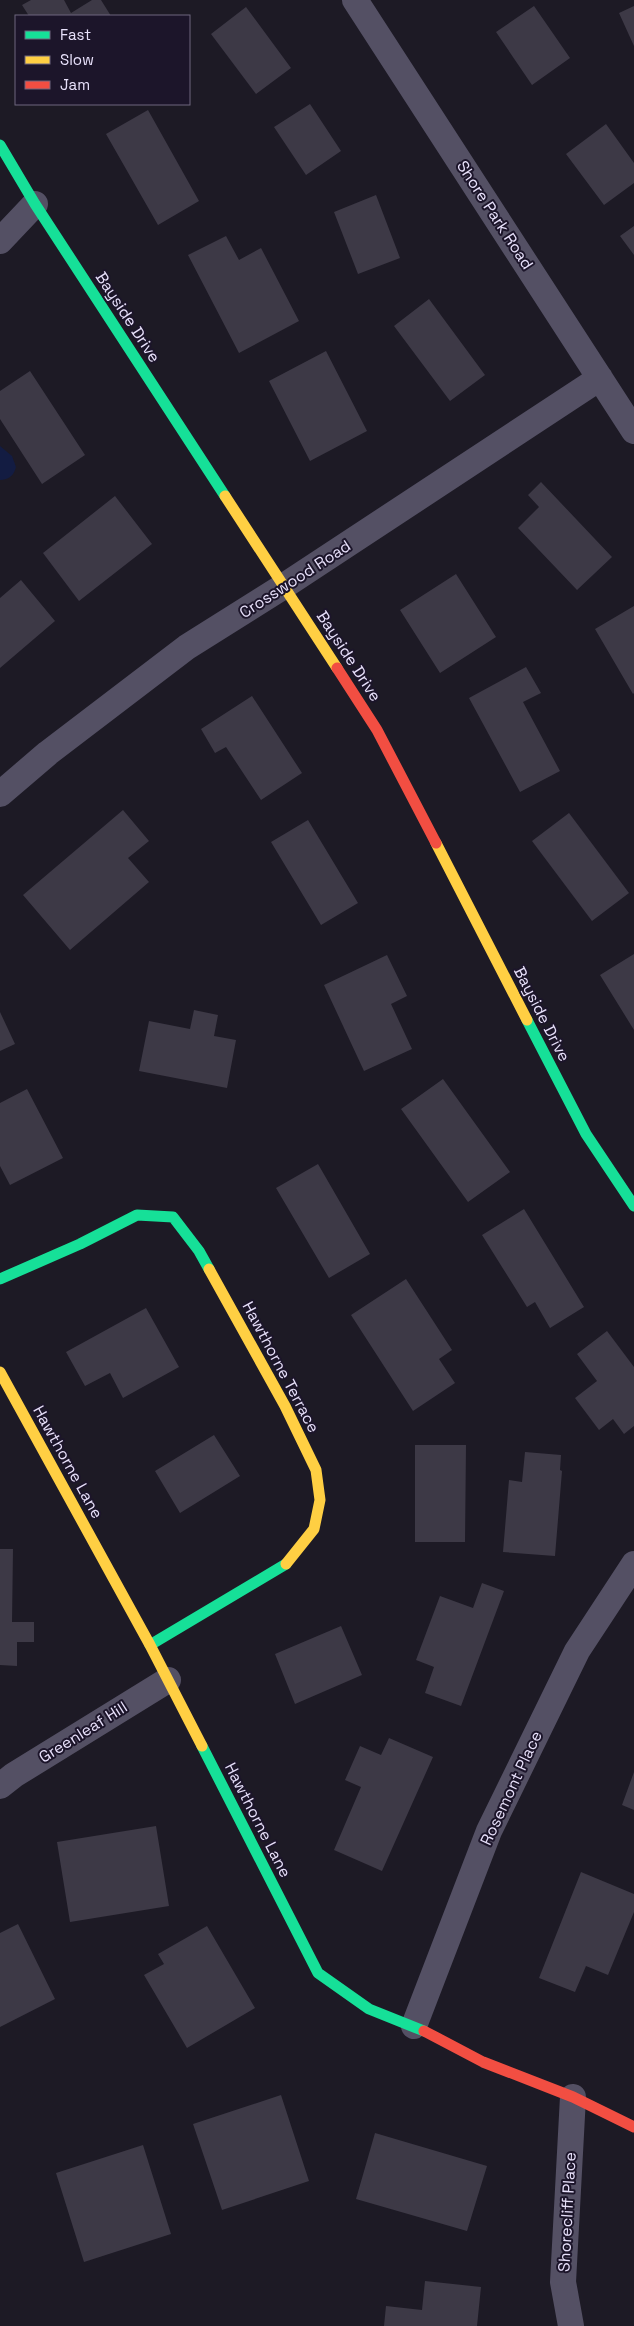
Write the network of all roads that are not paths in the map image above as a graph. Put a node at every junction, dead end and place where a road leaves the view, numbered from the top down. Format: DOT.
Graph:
graph roads {
  1 [pos="355,0"];
  2 [pos="0,145"];
  3 [pos="35,204"];
  4 [pos="0,241"];
  5 [pos="600,378"];
  6 [pos="634,431"];
  7 [pos="284,586"];
  8 [pos="0,794"];
  9 [pos="634,1206"];
  10 [pos="0,1278"];
  11 [pos="0,1372"];
  12 [pos="634,1564"];
  13 [pos="150,1645"];
  14 [pos="168,1680"];
  15 [pos="0,1786"];
  16 [pos="414,2026"];
  17 [pos="573,2097"];
  18 [pos="634,2127"];
  19 [pos="571,2326"];
  1 -- 5 [label="street, Shore Park Road"];
  2 -- 3 [label="street, Bayside Drive"];
  3 -- 4 [label="street"];
  3 -- 7 [label="street, Bayside Drive"];
  5 -- 6 [label="street, Shore Park Road"];
  5 -- 7 [label="street, Crosswood Road"];
  7 -- 8 [label="street, Crosswood Road"];
  7 -- 9 [label="street, Bayside Drive"];
  10 -- 13 [label="street, Hawthorne Terrace"];
  11 -- 13 [label="street, Hawthorne Lane"];
  12 -- 16 [label="street, Rosemont Place"];
  13 -- 14 [label="street, Hawthorne Lane"];
  14 -- 15 [label="street, Greenleaf Hill"];
  14 -- 16 [label="street, Hawthorne Lane"];
  16 -- 17 [label="street, Hawthorne Lane"];
  17 -- 18 [label="street, Hawthorne Lane"];
  17 -- 19 [label="street, Shorecliff Place"];
}
